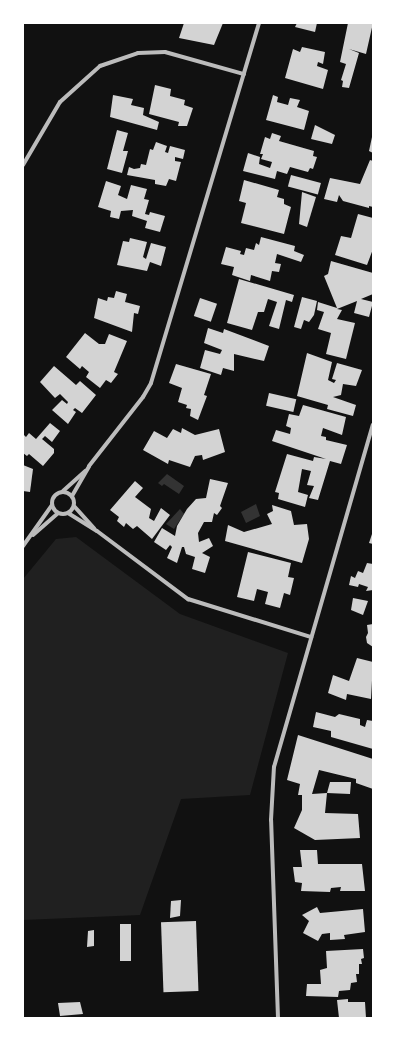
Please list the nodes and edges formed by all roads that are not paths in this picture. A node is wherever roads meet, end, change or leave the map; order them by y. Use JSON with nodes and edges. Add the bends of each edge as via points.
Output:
{"nodes":[{"id":1,"x":259,"y":23,"type":"edge"},
{"id":2,"x":244,"y":74,"type":"junction"},
{"id":3,"x":23,"y":166,"type":"edge"},
{"id":4,"x":373,"y":425,"type":"edge"},
{"id":5,"x":89,"y":466,"type":"junction"},
{"id":6,"x":63,"y":491,"type":"junction"},
{"id":7,"x":72,"y":496,"type":"junction"},
{"id":8,"x":52,"y":505,"type":"junction"},
{"id":9,"x":74,"y":506,"type":"junction"},
{"id":10,"x":58,"y":513,"type":"junction"},
{"id":11,"x":68,"y":513,"type":"junction"},
{"id":12,"x":97,"y":531,"type":"junction"},
{"id":13,"x":27,"y":541,"type":"junction"},
{"id":14,"x":23,"y":546,"type":"edge"},
{"id":15,"x":311,"y":637,"type":"junction"},
{"id":16,"x":278,"y":1018,"type":"edge"}],
"edges":[{"from":1,"to":2,"type":"street"},
{"from":2,"to":3,"type":"street","via":[[166,52],[138,53],[100,66],[60,102]]},
{"from":2,"to":5,"type":"street","via":[[151,383]]},
{"from":4,"to":15,"type":"street"},
{"from":5,"to":6,"type":"street"},
{"from":5,"to":7,"type":"street"},
{"from":6,"to":7,"type":"street"},
{"from":6,"to":8,"type":"street","via":[[54,496]]},
{"from":7,"to":9,"type":"street"},
{"from":8,"to":10,"type":"street"},
{"from":8,"to":13,"type":"street"},
{"from":9,"to":11,"type":"street"},
{"from":9,"to":12,"type":"street"},
{"from":10,"to":11,"type":"street"},
{"from":10,"to":13,"type":"street"},
{"from":11,"to":12,"type":"street"},
{"from":12,"to":15,"type":"street","via":[[188,599]]},
{"from":13,"to":14,"type":"street"},
{"from":15,"to":16,"type":"street","via":[[278,749],[271,787]]}]}
